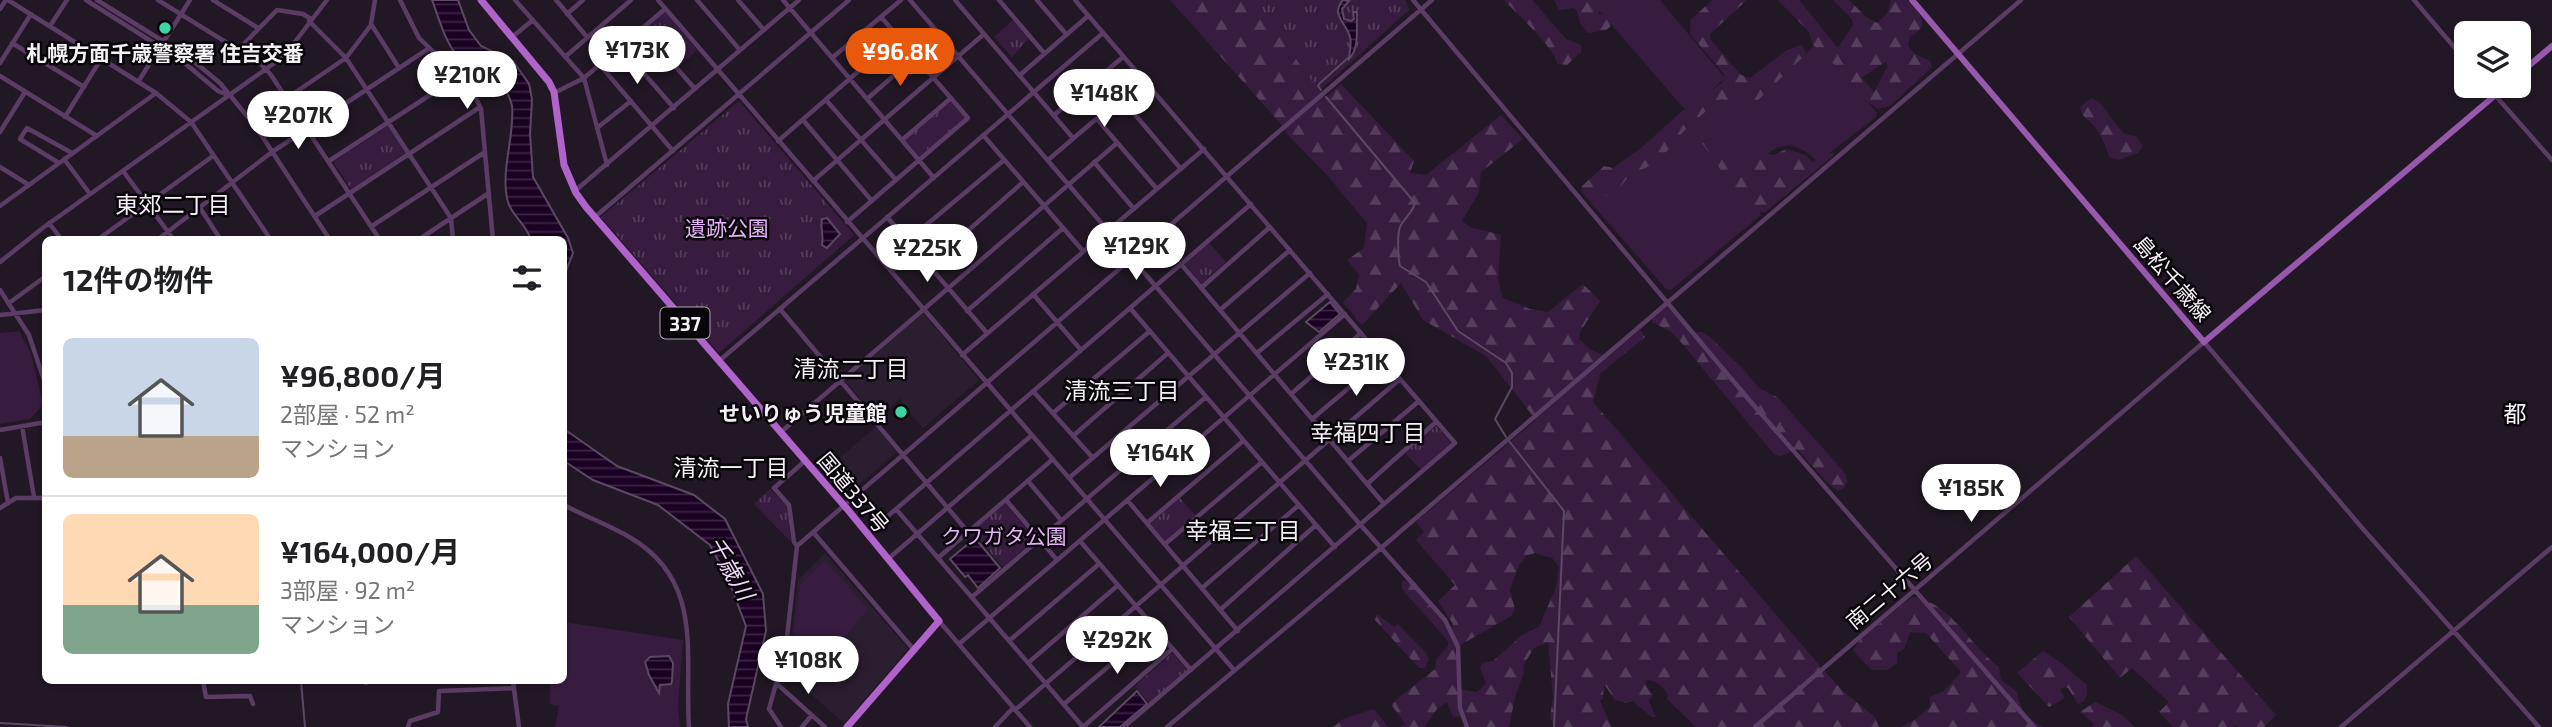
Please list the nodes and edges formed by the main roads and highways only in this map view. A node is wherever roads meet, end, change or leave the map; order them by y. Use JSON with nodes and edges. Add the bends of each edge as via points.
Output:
{"nodes":[{"id":1,"x":481,"y":0,"type":"edge"},
{"id":2,"x":1912,"y":0,"type":"edge"},
{"id":3,"x":2552,"y":46,"type":"edge"},
{"id":4,"x":2531,"y":64,"type":"edge"},
{"id":5,"x":2491,"y":98,"type":"edge"},
{"id":6,"x":847,"y":727,"type":"edge"}],
"edges":[{"from":1,"to":6,"type":"highway","name":"国道337号","number":"337","via":[[549,82],[561,152],[575,191],[939,621]]},
{"from":2,"to":5,"type":"main road","name":"島松千歳線","via":[[2204,342]]},
{"from":3,"to":4,"type":"main road"}]}
